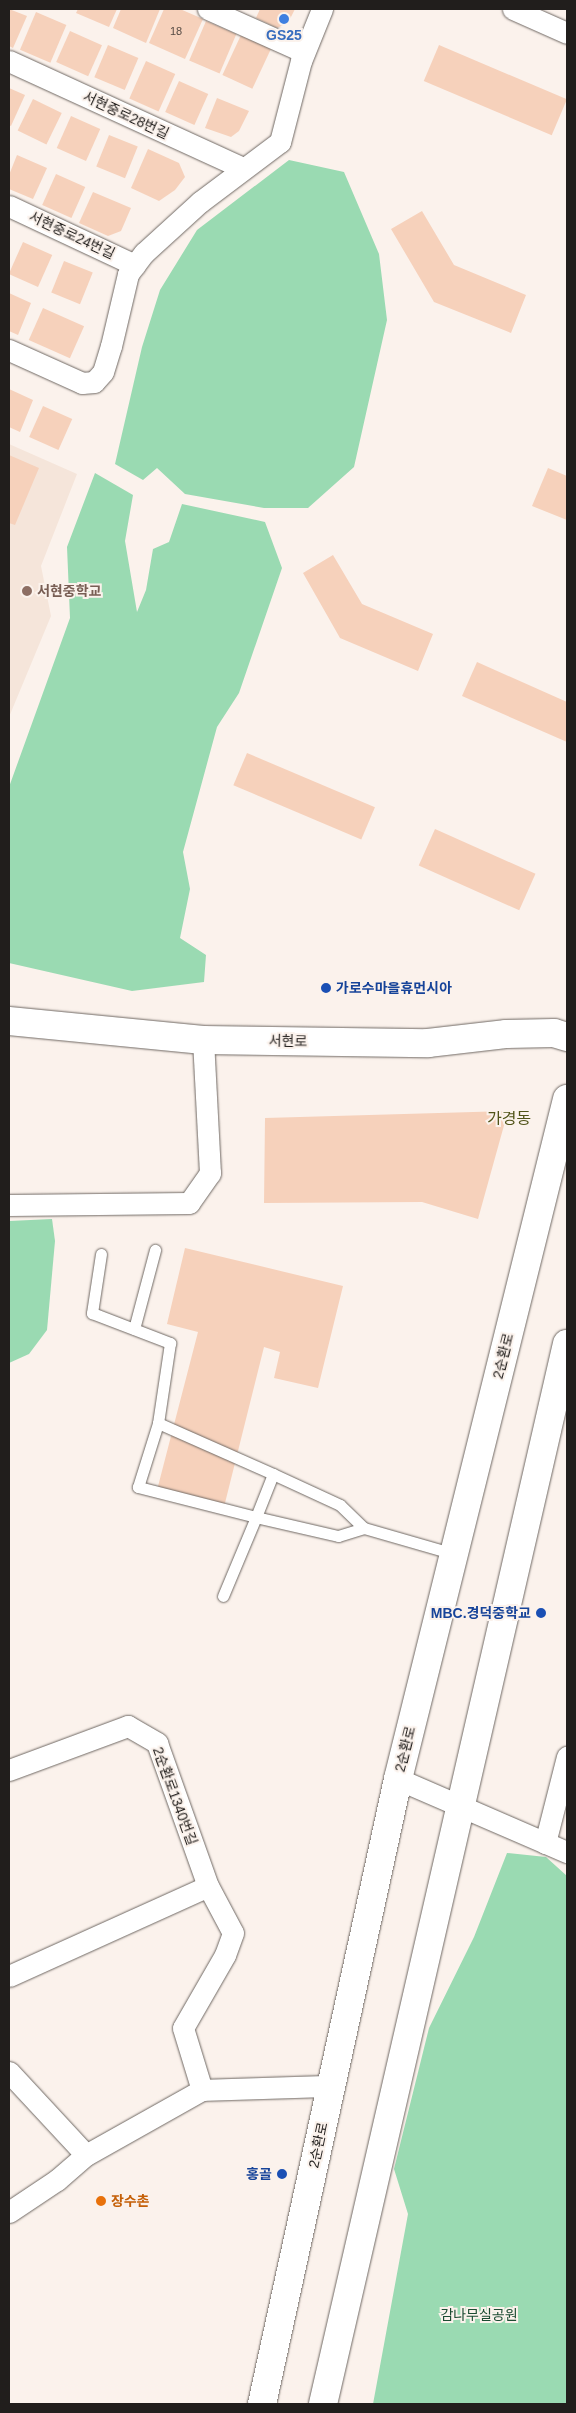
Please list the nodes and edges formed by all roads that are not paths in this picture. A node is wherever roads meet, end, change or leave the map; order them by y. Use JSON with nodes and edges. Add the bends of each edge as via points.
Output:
{"nodes":[{"id":1,"x":208,"y":9,"type":"edge"},
{"id":2,"x":322,"y":9,"type":"edge"},
{"id":3,"x":512,"y":9,"type":"edge"},
{"id":4,"x":567,"y":33,"type":"edge"},
{"id":5,"x":304,"y":52,"type":"junction"},
{"id":6,"x":9,"y":62,"type":"edge"},
{"id":7,"x":243,"y":168,"type":"junction"},
{"id":8,"x":9,"y":206,"type":"edge"},
{"id":9,"x":135,"y":265,"type":"junction"},
{"id":10,"x":9,"y":350,"type":"edge"},
{"id":11,"x":9,"y":1021,"type":"edge"},
{"id":12,"x":567,"y":1037,"type":"edge"},
{"id":13,"x":204,"y":1040,"type":"junction"},
{"id":14,"x":567,"y":1099,"type":"edge"},
{"id":15,"x":9,"y":1205,"type":"edge"},
{"id":16,"x":155,"y":1250,"type":"dead end"},
{"id":17,"x":101,"y":1254,"type":"dead end"},
{"id":18,"x":134,"y":1329,"type":"junction"},
{"id":19,"x":567,"y":1344,"type":"edge"},
{"id":20,"x":158,"y":1423,"type":"junction"},
{"id":21,"x":273,"y":1474,"type":"junction"},
{"id":22,"x":256,"y":1517,"type":"junction"},
{"id":23,"x":364,"y":1528,"type":"junction"},
{"id":24,"x":454,"y":1554,"type":"junction"},
{"id":25,"x":223,"y":1596,"type":"dead end"},
{"id":26,"x":567,"y":1757,"type":"edge"},
{"id":27,"x":9,"y":1770,"type":"edge"},
{"id":28,"x":398,"y":1779,"type":"junction"},
{"id":29,"x":459,"y":1805,"type":"junction"},
{"id":30,"x":545,"y":1843,"type":"junction"},
{"id":31,"x":567,"y":1852,"type":"edge"},
{"id":32,"x":208,"y":1886,"type":"junction"},
{"id":33,"x":9,"y":1976,"type":"edge"},
{"id":34,"x":9,"y":2072,"type":"edge"},
{"id":35,"x":331,"y":2086,"type":"junction"},
{"id":36,"x":202,"y":2090,"type":"junction"},
{"id":37,"x":86,"y":2154,"type":"junction"},
{"id":38,"x":9,"y":2212,"type":"edge"},
{"id":39,"x":262,"y":2404,"type":"edge"},
{"id":40,"x":323,"y":2404,"type":"edge"}],
"edges":[{"from":1,"to":5,"type":"street"},
{"from":2,"to":5,"type":"street"},
{"from":3,"to":4,"type":"street"},
{"from":5,"to":7,"type":"street","via":[[280,142]]},
{"from":6,"to":7,"type":"street","name":"서현중로28번길"},
{"from":7,"to":9,"type":"street","via":[[200,202]]},
{"from":8,"to":9,"type":"street","name":"서현중로24번길"},
{"from":9,"to":10,"type":"street","via":[[120,295],[103,372],[94,382],[82,383]]},
{"from":11,"to":13,"type":"street","name":"서현로"},
{"from":12,"to":13,"type":"street","name":"서현로","via":[[554,1033],[506,1034],[428,1043]]},
{"from":13,"to":15,"type":"street","via":[[210,1173],[190,1203]]},
{"from":14,"to":24,"type":"street","name":"2순환로"},
{"from":16,"to":18,"type":"lane"},
{"from":17,"to":18,"type":"lane","via":[[92,1313]]},
{"from":18,"to":20,"type":"lane","via":[[170,1343]]},
{"from":19,"to":29,"type":"street"},
{"from":20,"to":21,"type":"lane"},
{"from":20,"to":22,"type":"lane","via":[[138,1487]]},
{"from":21,"to":22,"type":"lane"},
{"from":21,"to":23,"type":"lane","via":[[340,1505]]},
{"from":22,"to":23,"type":"lane","via":[[338,1536]]},
{"from":22,"to":25,"type":"lane"},
{"from":23,"to":24,"type":"lane"},
{"from":24,"to":28,"type":"street","name":"2순환로"},
{"from":26,"to":30,"type":"street"},
{"from":27,"to":32,"type":"street","name":"2순환로1340번길","via":[[128,1726],[157,1743]]},
{"from":28,"to":29,"type":"street"},
{"from":28,"to":35,"type":"street","name":"2순환로"},
{"from":29,"to":30,"type":"street"},
{"from":29,"to":40,"type":"street"},
{"from":30,"to":31,"type":"street"},
{"from":32,"to":33,"type":"street"},
{"from":32,"to":36,"type":"street","name":"2순환로1340번길","via":[[233,1932],[225,1955],[183,2028]]},
{"from":34,"to":37,"type":"street"},
{"from":35,"to":36,"type":"street"},
{"from":35,"to":39,"type":"street","name":"2순환로"},
{"from":36,"to":37,"type":"street"},
{"from":37,"to":38,"type":"street","via":[[57,2180]]}]}
